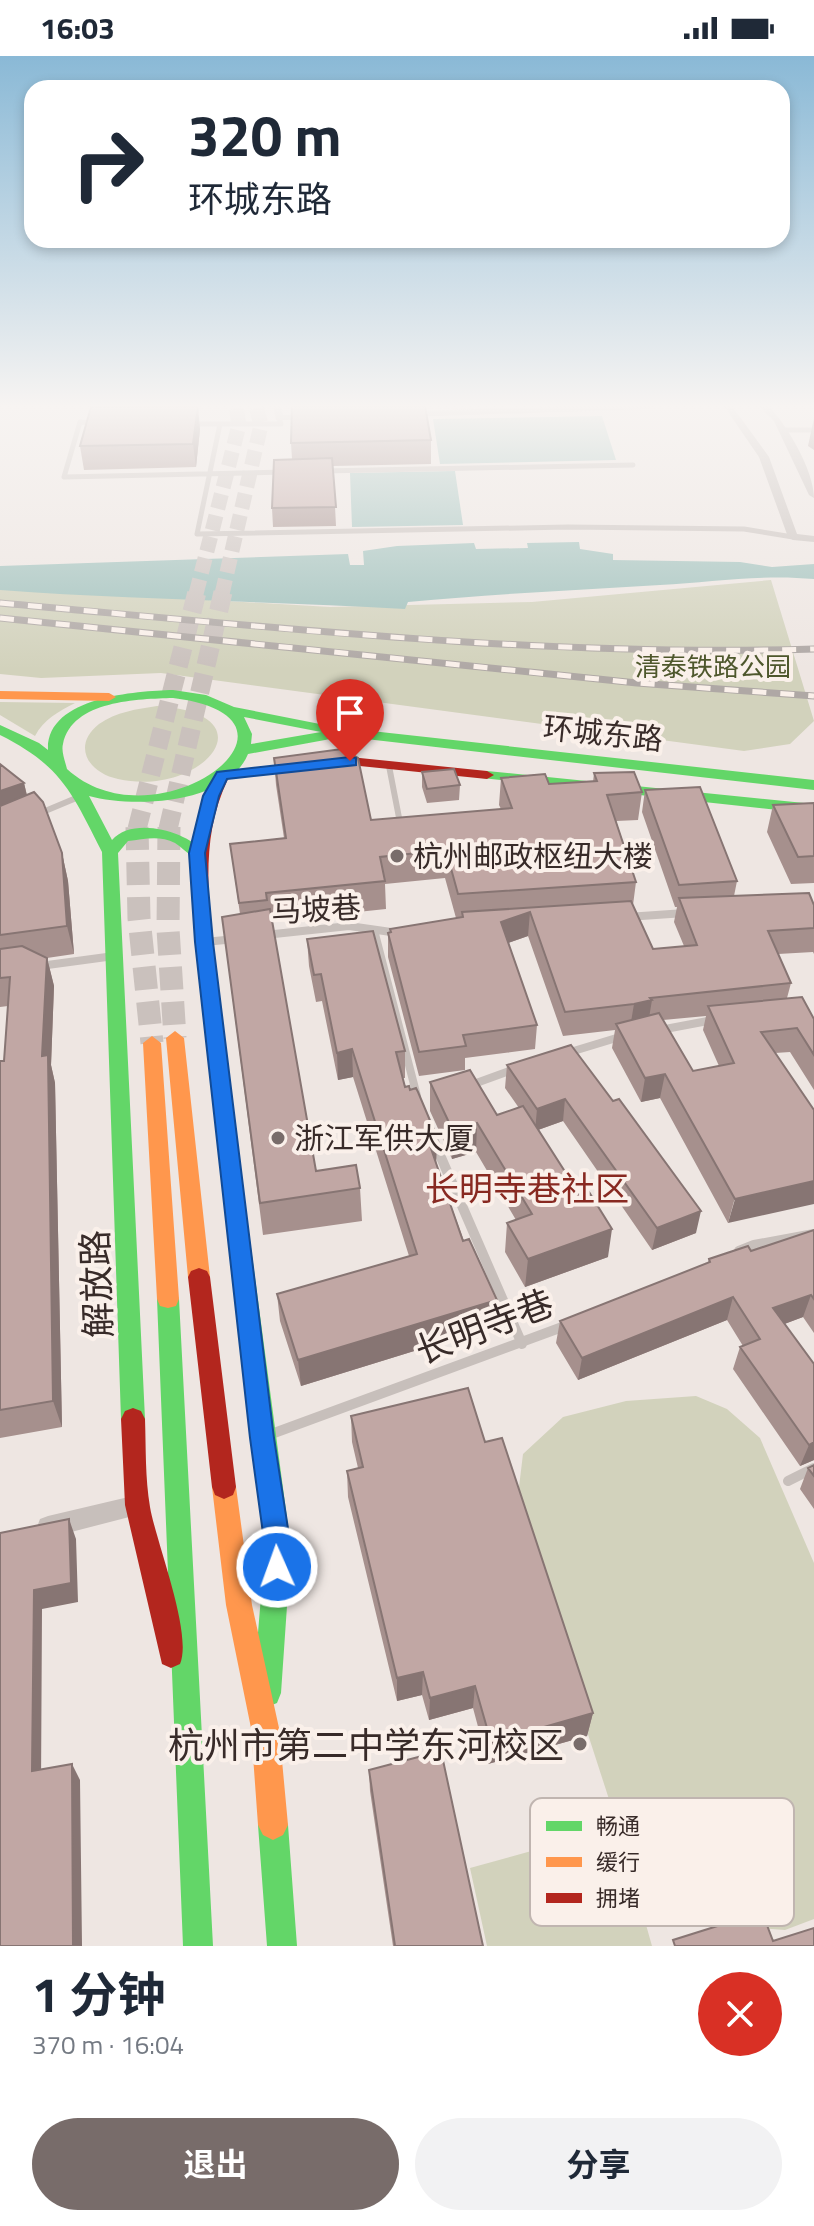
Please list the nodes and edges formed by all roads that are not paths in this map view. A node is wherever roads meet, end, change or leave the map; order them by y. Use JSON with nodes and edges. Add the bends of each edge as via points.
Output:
{"nodes":[{"id":1,"x":205,"y":494,"type":"edge"},
{"id":2,"x":777,"y":494,"type":"edge"},
{"id":3,"x":793,"y":537,"type":"junction"},
{"id":4,"x":814,"y":539,"type":"edge"},
{"id":5,"x":0,"y":689,"type":"edge"},
{"id":6,"x":0,"y":695,"type":"edge"},
{"id":7,"x":61,"y":697,"type":"junction"},
{"id":8,"x":120,"y":697,"type":"junction"},
{"id":9,"x":229,"y":710,"type":"junction"},
{"id":10,"x":0,"y":729,"type":"edge"},
{"id":11,"x":386,"y":736,"type":"junction"},
{"id":12,"x":244,"y":750,"type":"junction"},
{"id":13,"x":389,"y":766,"type":"junction"},
{"id":14,"x":60,"y":772,"type":"junction"},
{"id":15,"x":222,"y":775,"type":"junction"},
{"id":16,"x":814,"y":785,"type":"edge"},
{"id":17,"x":79,"y":791,"type":"junction"},
{"id":18,"x":814,"y":809,"type":"edge"},
{"id":19,"x":27,"y":818,"type":"edge"},
{"id":20,"x":416,"y":829,"type":"edge"},
{"id":21,"x":110,"y":852,"type":"junction"},
{"id":22,"x":197,"y":853,"type":"junction"},
{"id":23,"x":690,"y":913,"type":"edge"},
{"id":24,"x":613,"y":918,"type":"edge"},
{"id":25,"x":374,"y":930,"type":"junction"},
{"id":26,"x":412,"y":932,"type":"edge"},
{"id":27,"x":204,"y":942,"type":"junction"},
{"id":28,"x":114,"y":956,"type":"junction"},
{"id":29,"x":29,"y":967,"type":"edge"},
{"id":30,"x":720,"y":1019,"type":"edge"},
{"id":31,"x":644,"y":1033,"type":"edge"},
{"id":32,"x":629,"y":1035,"type":"edge"},
{"id":33,"x":175,"y":1038,"type":"tunnel mouth"},
{"id":34,"x":152,"y":1043,"type":"tunnel mouth"},
{"id":35,"x":559,"y":1055,"type":"edge"},
{"id":36,"x":519,"y":1067,"type":"edge"},
{"id":37,"x":462,"y":1088,"type":"edge"},
{"id":38,"x":433,"y":1099,"type":"edge"},
{"id":39,"x":431,"y":1133,"type":"edge"},
{"id":40,"x":814,"y":1234,"type":"edge"},
{"id":41,"x":726,"y":1257,"type":"edge"},
{"id":42,"x":583,"y":1319,"type":"edge"},
{"id":43,"x":522,"y":1344,"type":"junction"},
{"id":44,"x":262,"y":1438,"type":"junction"},
{"id":45,"x":814,"y":1468,"type":"edge"},
{"id":46,"x":788,"y":1481,"type":"dead end"},
{"id":47,"x":137,"y":1505,"type":"junction"},
{"id":48,"x":30,"y":1531,"type":"edge"},
{"id":49,"x":265,"y":1728,"type":"junction"},
{"id":50,"x":191,"y":1783,"type":"junction"},
{"id":51,"x":198,"y":1946,"type":"edge"},
{"id":52,"x":282,"y":1946,"type":"edge"}],
"edges":[{"from":1,"to":3,"type":"lane","via":[[197,534],[568,527],[744,529]]},
{"from":2,"to":3,"type":"street"},
{"from":3,"to":4,"type":"street"},
{"from":5,"to":7,"type":"lane"},
{"from":6,"to":7,"type":"main road"},
{"from":7,"to":8,"type":"main road"},
{"from":8,"to":9,"type":"main road","via":[[166,691],[208,699]]},
{"from":8,"to":14,"type":"main road","via":[[81,713],[56,737],[53,755]]},
{"from":9,"to":11,"type":"main road"},
{"from":9,"to":12,"type":"main road","via":[[240,721]]},
{"from":10,"to":14,"type":"main road","via":[[36,747]]},
{"from":11,"to":12,"type":"main road","via":[[300,738]]},
{"from":11,"to":16,"type":"main road","name":"环城东路"},
{"from":12,"to":15,"type":"main road"},
{"from":13,"to":15,"type":"main road","name":"环城东路","via":[[350,761]]},
{"from":13,"to":18,"type":"main road","name":"环城东路"},
{"from":13,"to":20,"type":"lane","via":[[402,830]]},
{"from":14,"to":17,"type":"main road"},
{"from":15,"to":17,"type":"main road","via":[[197,789],[155,798],[133,800]]},
{"from":15,"to":22,"type":"main road","via":[[211,796]]},
{"from":17,"to":19,"type":"lane"},
{"from":17,"to":21,"type":"main road","name":"解放路"},
{"from":21,"to":22,"type":"main road","via":[[123,837],[155,832],[182,838]]},
{"from":21,"to":28,"type":"main road","name":"解放路"},
{"from":22,"to":27,"type":"main road"},
{"from":23,"to":24,"type":"lane"},
{"from":25,"to":26,"type":"lane","name":"马坡巷"},
{"from":25,"to":27,"type":"lane","name":"马坡巷","via":[[349,926]]},
{"from":25,"to":38,"type":"lane","via":[[419,1105]]},
{"from":27,"to":44,"type":"main road"},
{"from":28,"to":29,"type":"lane"},
{"from":28,"to":47,"type":"main road","name":"解放路"},
{"from":30,"to":31,"type":"lane"},
{"from":32,"to":35,"type":"lane"},
{"from":33,"to":49,"type":"main road","via":[[211,1391],[237,1590]]},
{"from":34,"to":50,"type":"main road","name":"解放路"},
{"from":36,"to":37,"type":"lane"},
{"from":39,"to":43,"type":"lane"},
{"from":40,"to":41,"type":"lane","via":[[754,1245]]},
{"from":42,"to":43,"type":"lane","name":"长明寺巷"},
{"from":43,"to":44,"type":"lane","name":"长明寺巷"},
{"from":44,"to":49,"type":"main road","via":[[278,1548]]},
{"from":45,"to":46,"type":"lane"},
{"from":47,"to":48,"type":"street"},
{"from":47,"to":50,"type":"main road","name":"解放路","via":[[164,1611]]},
{"from":49,"to":52,"type":"main road"},
{"from":50,"to":51,"type":"main road","name":"解放路"}]}
